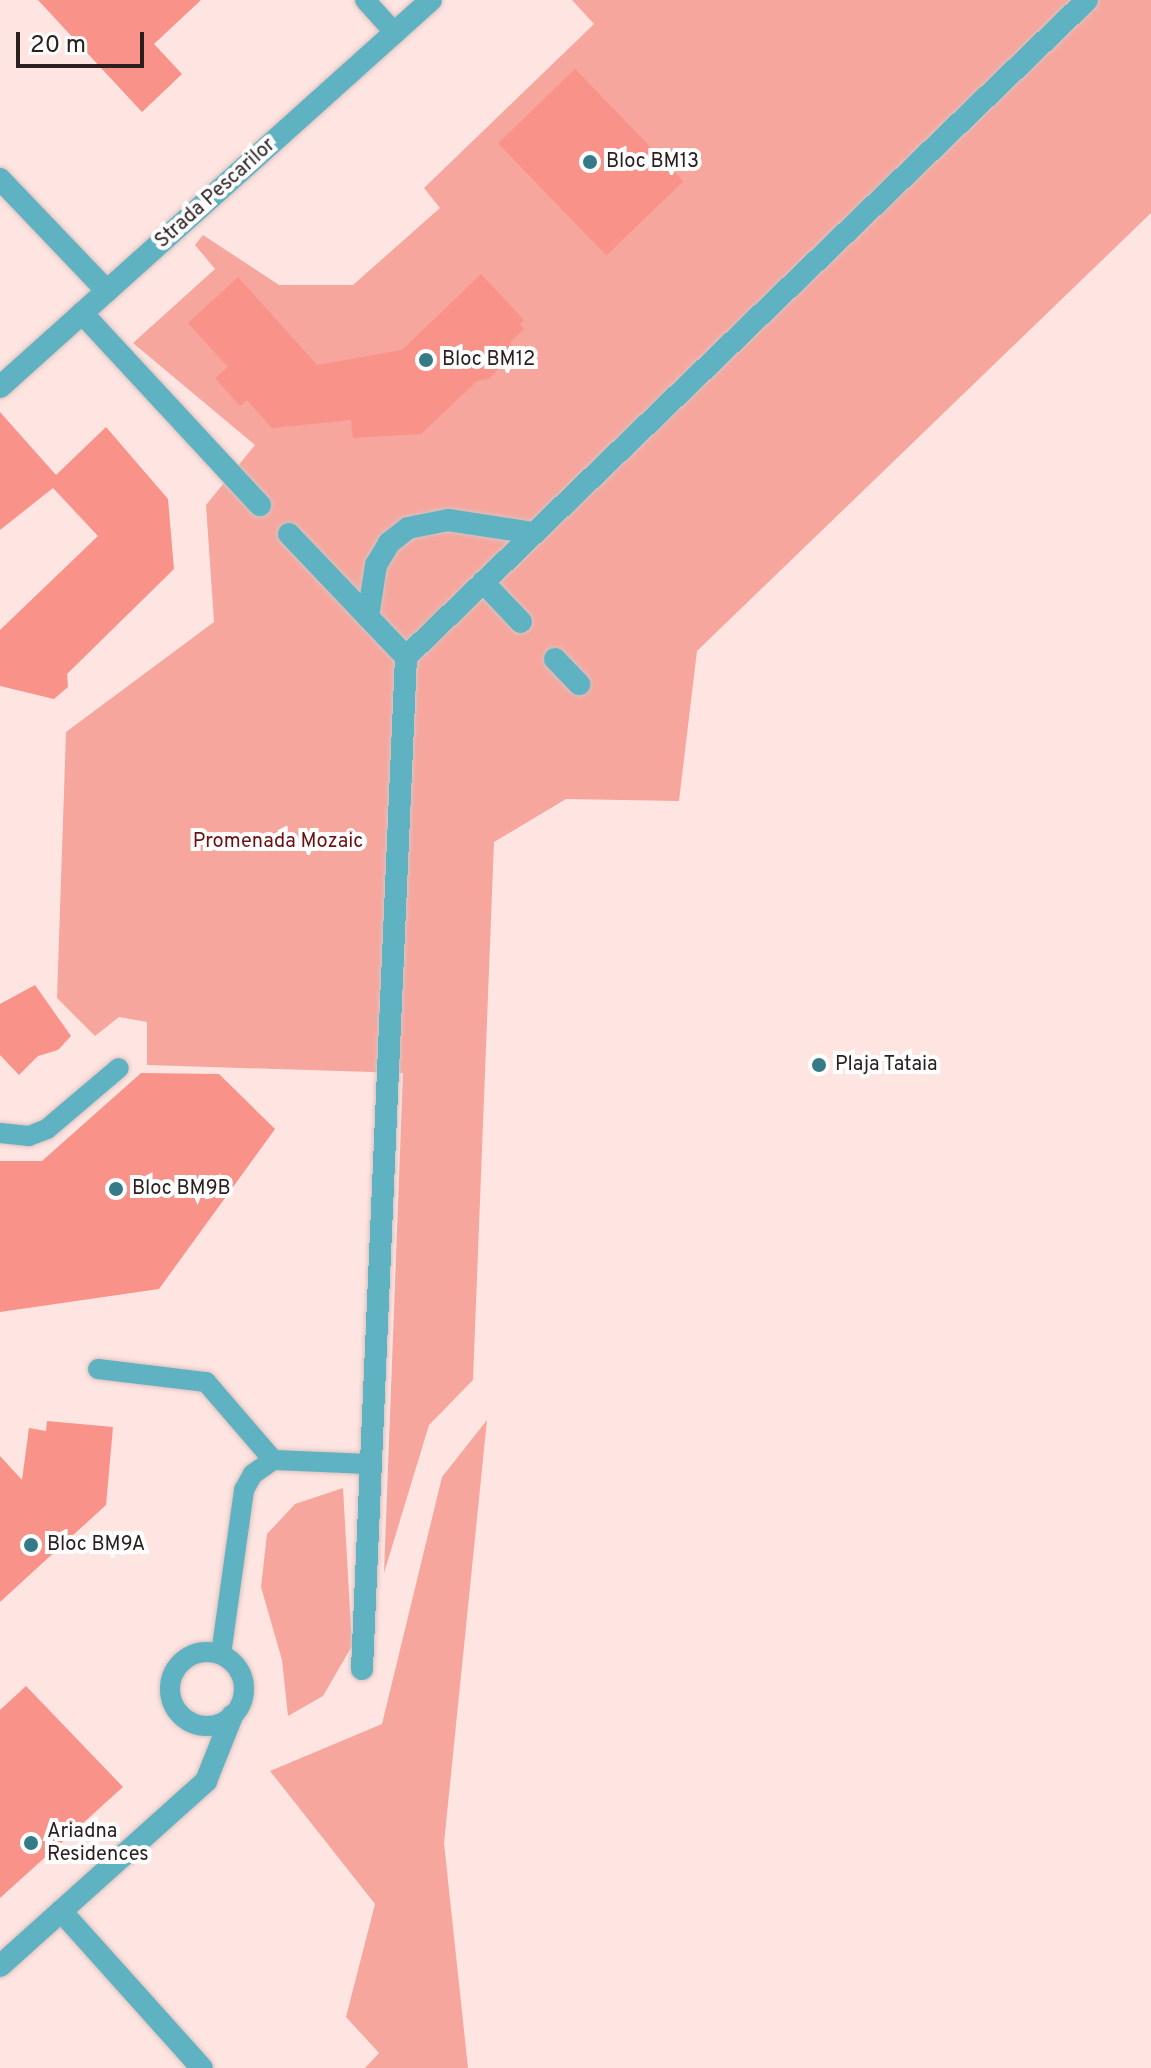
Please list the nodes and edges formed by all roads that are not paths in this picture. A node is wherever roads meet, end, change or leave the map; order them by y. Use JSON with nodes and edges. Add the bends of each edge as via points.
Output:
{"nodes":[{"id":1,"x":365,"y":0,"type":"edge"},
{"id":2,"x":431,"y":0,"type":"edge"},
{"id":3,"x":1087,"y":0,"type":"edge"},
{"id":4,"x":395,"y":33,"type":"junction"},
{"id":5,"x":0,"y":179,"type":"edge"},
{"id":6,"x":107,"y":291,"type":"junction"},
{"id":7,"x":82,"y":313,"type":"junction"},
{"id":8,"x":0,"y":387,"type":"edge"},
{"id":9,"x":260,"y":505,"type":"dead end"},
{"id":10,"x":534,"y":533,"type":"junction"},
{"id":11,"x":289,"y":534,"type":"dead end"},
{"id":12,"x":483,"y":582,"type":"junction"},
{"id":13,"x":368,"y":617,"type":"junction"},
{"id":14,"x":521,"y":622,"type":"dead end"},
{"id":15,"x":406,"y":657,"type":"junction"},
{"id":16,"x":555,"y":659,"type":"dead end"},
{"id":17,"x":579,"y":684,"type":"dead end"},
{"id":18,"x":119,"y":1068,"type":"dead end"},
{"id":19,"x":0,"y":1133,"type":"edge"},
{"id":20,"x":98,"y":1369,"type":"dead end"},
{"id":21,"x":273,"y":1460,"type":"junction"},
{"id":22,"x":370,"y":1464,"type":"junction"},
{"id":23,"x":221,"y":1654,"type":"junction"},
{"id":24,"x":362,"y":1669,"type":"dead end"},
{"id":25,"x":232,"y":1716,"type":"junction"},
{"id":26,"x":61,"y":1911,"type":"junction"},
{"id":27,"x":0,"y":1966,"type":"edge"},
{"id":28,"x":202,"y":2068,"type":"edge"}],
"edges":[{"from":1,"to":4,"type":"lane"},
{"from":2,"to":4,"type":"street","name":"Strada Pescarilor"},
{"from":3,"to":10,"type":"street"},
{"from":4,"to":6,"type":"street","name":"Strada Pescarilor"},
{"from":5,"to":6,"type":"street"},
{"from":6,"to":7,"type":"street","name":"Strada Pescarilor"},
{"from":7,"to":8,"type":"street","name":"Strada Pescarilor"},
{"from":7,"to":9,"type":"street"},
{"from":10,"to":12,"type":"street"},
{"from":10,"to":13,"type":"street","via":[[448,520],[408,528],[389,543],[376,565]]},
{"from":11,"to":13,"type":"street"},
{"from":12,"to":14,"type":"street"},
{"from":12,"to":15,"type":"street"},
{"from":13,"to":15,"type":"street"},
{"from":15,"to":22,"type":"street"},
{"from":16,"to":17,"type":"street"},
{"from":18,"to":19,"type":"lane","via":[[47,1129],[29,1136]]},
{"from":20,"to":21,"type":"lane","via":[[206,1382]]},
{"from":21,"to":22,"type":"lane"},
{"from":21,"to":23,"type":"lane","via":[[253,1474],[244,1490]]},
{"from":22,"to":24,"type":"street"},
{"from":23,"to":25,"type":"lane","via":[[233,1663],[242,1683],[240,1705]]},
{"from":23,"to":25,"type":"lane","via":[[196,1653],[182,1661],[172,1676],[170,1697],[183,1718],[193,1723],[217,1725]]},
{"from":25,"to":26,"type":"street","via":[[206,1781]]},
{"from":26,"to":27,"type":"street"},
{"from":26,"to":28,"type":"street"}]}
